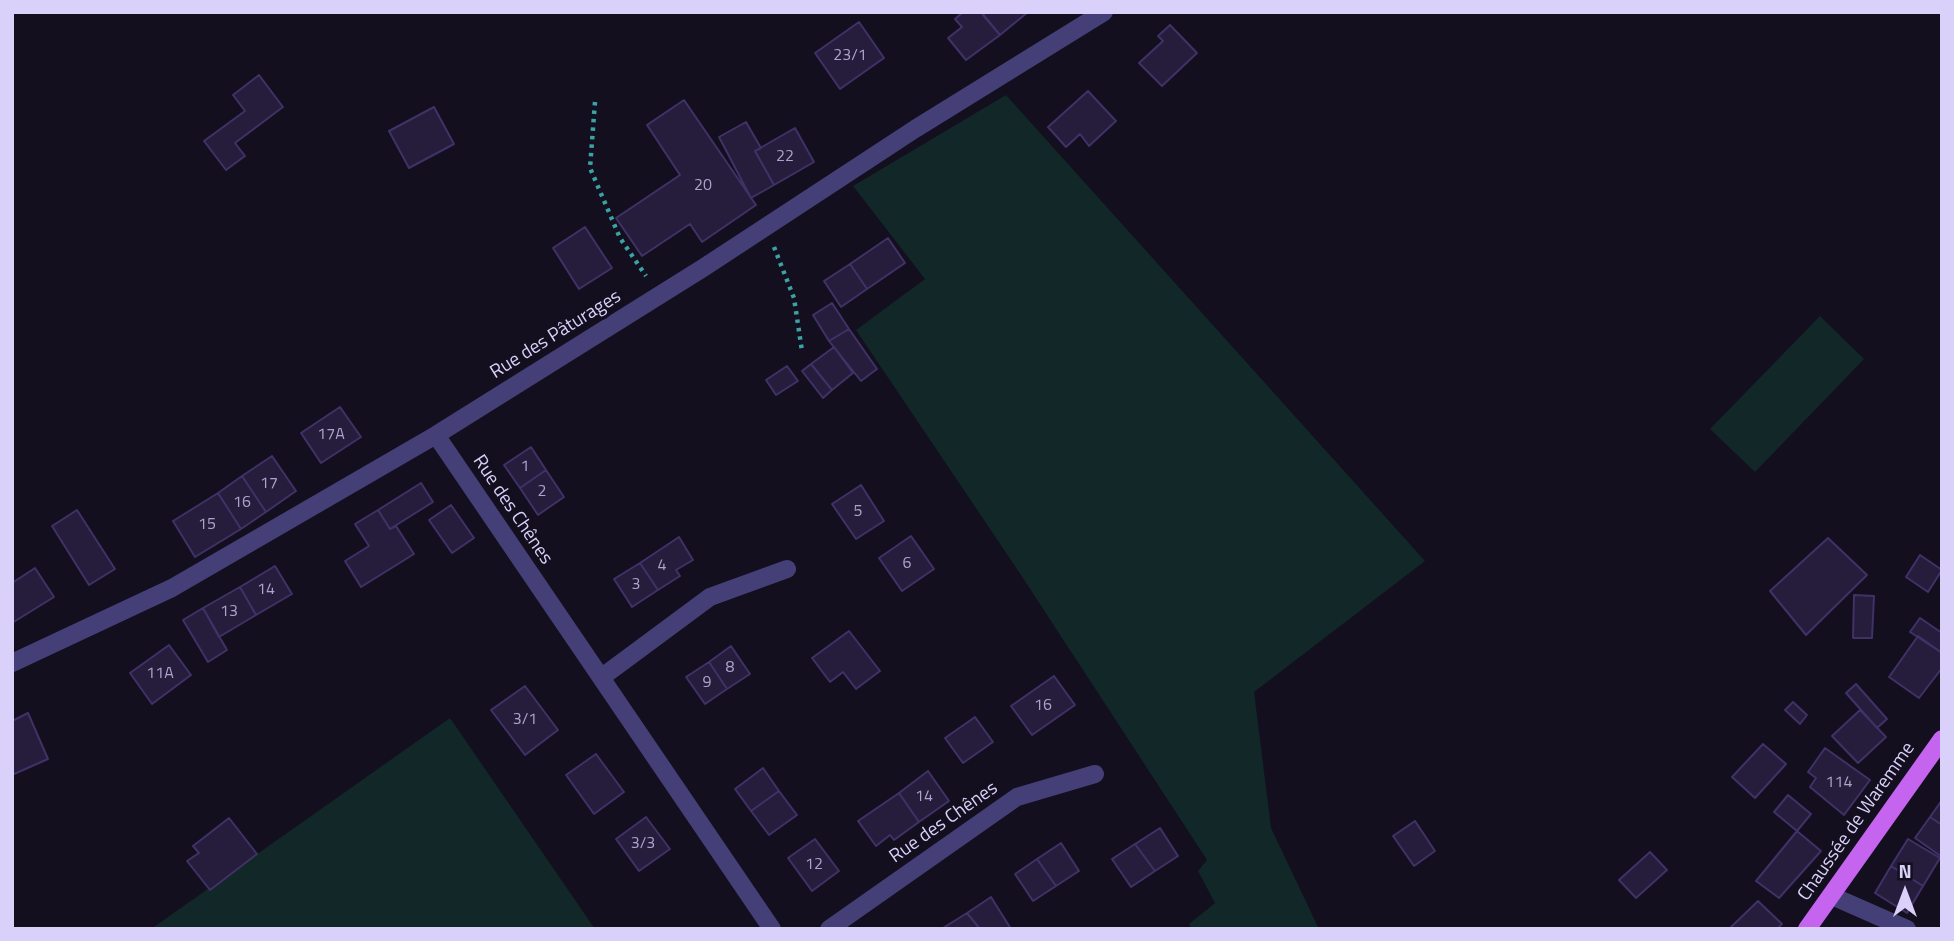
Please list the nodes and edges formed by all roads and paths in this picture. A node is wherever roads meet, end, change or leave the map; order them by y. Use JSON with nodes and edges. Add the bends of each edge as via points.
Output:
{"nodes":[{"id":1,"x":1104,"y":12,"type":"edge"},
{"id":2,"x":595,"y":102,"type":"dead end"},
{"id":3,"x":766,"y":226,"type":"junction"},
{"id":4,"x":659,"y":295,"type":"junction"},
{"id":5,"x":802,"y":351,"type":"dead end"},
{"id":6,"x":436,"y":435,"type":"junction"},
{"id":7,"x":788,"y":569,"type":"dead end"},
{"id":8,"x":12,"y":663,"type":"edge"},
{"id":9,"x":602,"y":677,"type":"junction"},
{"id":10,"x":1942,"y":739,"type":"edge"},
{"id":11,"x":1095,"y":774,"type":"dead end"},
{"id":12,"x":1832,"y":896,"type":"junction"},
{"id":13,"x":772,"y":929,"type":"edge"},
{"id":14,"x":829,"y":929,"type":"edge"},
{"id":15,"x":1807,"y":929,"type":"edge"},
{"id":16,"x":1907,"y":929,"type":"edge"}],
"edges":[{"from":1,"to":3,"type":"street","name":"Rue des Pâturages"},
{"from":2,"to":4,"type":"path","via":[[590,168],[620,238]]},
{"from":3,"to":4,"type":"street","name":"Rue des Pâturages"},
{"from":3,"to":5,"type":"path","via":[[794,298]]},
{"from":4,"to":6,"type":"street","name":"Rue des Pâturages"},
{"from":6,"to":8,"type":"street","name":"Rue des Pâturages","via":[[172,588]]},
{"from":6,"to":9,"type":"street","name":"Rue des Chênes"},
{"from":7,"to":9,"type":"street","via":[[710,597]]},
{"from":9,"to":13,"type":"street","name":"Rue des Chênes"},
{"from":10,"to":12,"type":"main road","name":"Chaussée de Waremme"},
{"from":11,"to":14,"type":"street","name":"Rue des Chênes","via":[[1017,797]]},
{"from":12,"to":15,"type":"main road","name":"Chaussée de Waremme"},
{"from":12,"to":16,"type":"street"}]}
